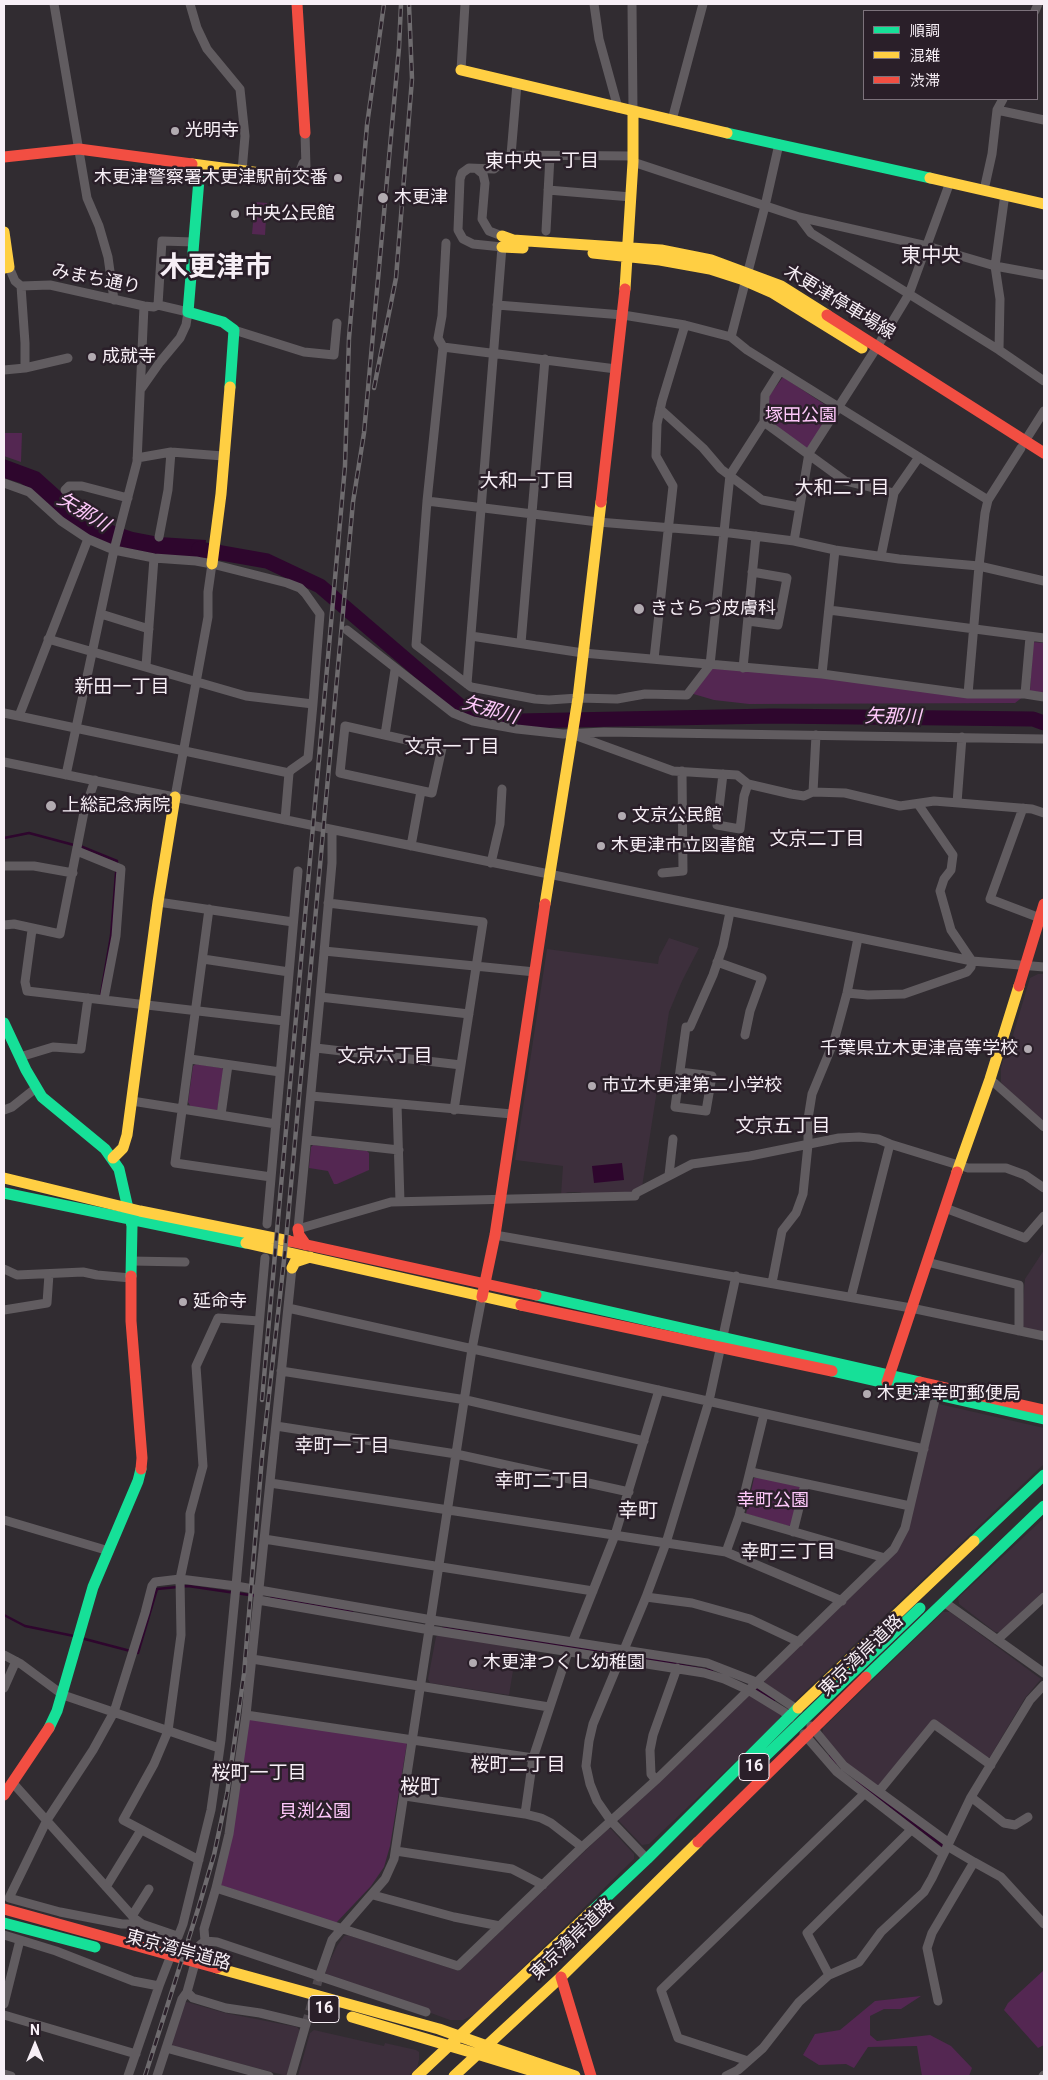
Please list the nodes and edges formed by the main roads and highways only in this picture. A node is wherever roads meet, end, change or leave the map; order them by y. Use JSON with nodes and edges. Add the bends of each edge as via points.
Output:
{"nodes":[{"id":1,"x":298,"y":4,"type":"edge"},
{"id":2,"x":461,"y":70,"type":"road end"},
{"id":3,"x":633,"y":111,"type":"junction"},
{"id":4,"x":305,"y":132,"type":"road end"},
{"id":5,"x":4,"y":157,"type":"edge"},
{"id":6,"x":200,"y":167,"type":"junction"},
{"id":7,"x":268,"y":174,"type":"dead end"},
{"id":8,"x":1044,"y":204,"type":"edge"},
{"id":9,"x":4,"y":232,"type":"edge"},
{"id":10,"x":502,"y":242,"type":"road end"},
{"id":11,"x":627,"y":252,"type":"junction"},
{"id":12,"x":6,"y":267,"type":"edge"},
{"id":13,"x":1023,"y":444,"type":"junction"},
{"id":14,"x":1044,"y":453,"type":"edge"},
{"id":15,"x":1044,"y":462,"type":"edge"},
{"id":16,"x":212,"y":564,"type":"road end"},
{"id":17,"x":175,"y":797,"type":"road end"},
{"id":18,"x":1044,"y":904,"type":"edge"},
{"id":19,"x":4,"y":1023,"type":"edge"},
{"id":20,"x":113,"y":1158,"type":"junction"},
{"id":21,"x":4,"y":1178,"type":"edge"},
{"id":22,"x":4,"y":1193,"type":"edge"},
{"id":23,"x":129,"y":1213,"type":"junction"},
{"id":24,"x":267,"y":1224,"type":"road end"},
{"id":25,"x":298,"y":1229,"type":"road end"},
{"id":26,"x":246,"y":1232,"type":"junction"},
{"id":27,"x":256,"y":1244,"type":"junction"},
{"id":28,"x":306,"y":1244,"type":"junction"},
{"id":29,"x":310,"y":1257,"type":"junction"},
{"id":30,"x":265,"y":1258,"type":"road end"},
{"id":31,"x":292,"y":1268,"type":"road end"},
{"id":32,"x":486,"y":1284,"type":"junction"},
{"id":33,"x":482,"y":1297,"type":"junction"},
{"id":34,"x":721,"y":1341,"type":"junction"},
{"id":35,"x":888,"y":1379,"type":"junction"},
{"id":36,"x":1044,"y":1410,"type":"edge"},
{"id":37,"x":1044,"y":1419,"type":"edge"},
{"id":38,"x":1044,"y":1471,"type":"edge"},
{"id":39,"x":1044,"y":1475,"type":"edge"},
{"id":40,"x":1044,"y":1489,"type":"edge"},
{"id":41,"x":1044,"y":1506,"type":"edge"},
{"id":42,"x":793,"y":1713,"type":"junction"},
{"id":43,"x":4,"y":1795,"type":"edge"},
{"id":44,"x":4,"y":1909,"type":"edge"},
{"id":45,"x":4,"y":1923,"type":"edge"},
{"id":46,"x":104,"y":1949,"type":"dead end"},
{"id":47,"x":160,"y":1959,"type":"junction"},
{"id":48,"x":145,"y":1960,"type":"dead end"},
{"id":49,"x":201,"y":1970,"type":"junction"},
{"id":50,"x":561,"y":1977,"type":"junction"},
{"id":51,"x":462,"y":2040,"type":"junction"},
{"id":52,"x":449,"y":2046,"type":"junction"},
{"id":53,"x":487,"y":2046,"type":"junction"},
{"id":54,"x":477,"y":2054,"type":"junction"},
{"id":55,"x":418,"y":2076,"type":"edge"},
{"id":56,"x":432,"y":2076,"type":"edge"},
{"id":57,"x":454,"y":2076,"type":"edge"},
{"id":58,"x":549,"y":2076,"type":"edge"},
{"id":59,"x":575,"y":2076,"type":"edge"},
{"id":60,"x":591,"y":2076,"type":"edge"}],
"edges":[{"from":1,"to":4,"type":"main road"},
{"from":2,"to":3,"type":"main road"},
{"from":3,"to":8,"type":"main road"},
{"from":3,"to":11,"type":"main road"},
{"from":5,"to":6,"type":"main road","via":[[79,149]]},
{"from":6,"to":7,"type":"main road"},
{"from":6,"to":16,"type":"main road","via":[[188,312],[223,322],[234,330]]},
{"from":9,"to":12,"type":"main road"},
{"from":10,"to":11,"type":"main road","name":"木更津停車場線"},
{"from":11,"to":13,"type":"main road","name":"木更津停車場線","via":[[747,277],[875,351]]},
{"from":11,"to":32,"type":"main road","via":[[578,698]]},
{"from":13,"to":14,"type":"main road","name":"木更津停車場線"},
{"from":13,"to":15,"type":"main road","name":"木更津停車場線"},
{"from":17,"to":20,"type":"main road","via":[[127,1135],[123,1148]]},
{"from":18,"to":35,"type":"main road","via":[[990,1079]]},
{"from":19,"to":20,"type":"main road","via":[[36,1088],[51,1106]]},
{"from":20,"to":23,"type":"main road","via":[[119,1169]]},
{"from":21,"to":23,"type":"main road"},
{"from":22,"to":23,"type":"main road"},
{"from":23,"to":26,"type":"main road"},
{"from":23,"to":27,"type":"main road"},
{"from":23,"to":43,"type":"main road","via":[[132,1226],[131,1321],[142,1436],[141,1470],[93,1587],[63,1695],[51,1724]]},
{"from":24,"to":26,"type":"main road","via":[[262,1231]]},
{"from":25,"to":28,"type":"main road"},
{"from":26,"to":28,"type":"main road"},
{"from":27,"to":29,"type":"main road"},
{"from":27,"to":30,"type":"main road"},
{"from":28,"to":32,"type":"main road"},
{"from":29,"to":31,"type":"main road","via":[[294,1262]]},
{"from":29,"to":33,"type":"main road"},
{"from":32,"to":33,"type":"main road"},
{"from":32,"to":34,"type":"main road"},
{"from":33,"to":34,"type":"main road"},
{"from":34,"to":35,"type":"main road"},
{"from":35,"to":36,"type":"main road"},
{"from":35,"to":37,"type":"main road","via":[[936,1396]]},
{"from":38,"to":42,"type":"main road","number":"16"},
{"from":39,"to":42,"type":"main road","number":"16"},
{"from":40,"to":51,"type":"main road","name":"東京湾岸道路","number":"16"},
{"from":41,"to":50,"type":"main road","name":"東京湾岸道路","number":"16"},
{"from":42,"to":51,"type":"main road","number":"16"},
{"from":44,"to":47,"type":"main road","name":"東京湾岸道路","number":"16"},
{"from":45,"to":46,"type":"main road","name":"東京湾岸道路"},
{"from":47,"to":48,"type":"main road","name":"東京湾岸道路","number":"16"},
{"from":47,"to":49,"type":"main road","name":"東京湾岸道路","number":"16"},
{"from":49,"to":51,"type":"main road","name":"東京湾岸道路","number":"16"},
{"from":49,"to":52,"type":"main road","name":"東京湾岸道路","number":"16"},
{"from":50,"to":53,"type":"main road","name":"東京湾岸道路","number":"16"},
{"from":50,"to":60,"type":"main road"},
{"from":51,"to":52,"type":"main road"},
{"from":51,"to":53,"type":"main road","number":"16"},
{"from":51,"to":56,"type":"main road"},
{"from":52,"to":54,"type":"main road","name":"東京湾岸道路","number":"16"},
{"from":52,"to":55,"type":"main road"},
{"from":53,"to":54,"type":"main road","name":"東京湾岸道路","number":"16"},
{"from":53,"to":59,"type":"main road"},
{"from":54,"to":57,"type":"main road"},
{"from":54,"to":58,"type":"main road"}]}
